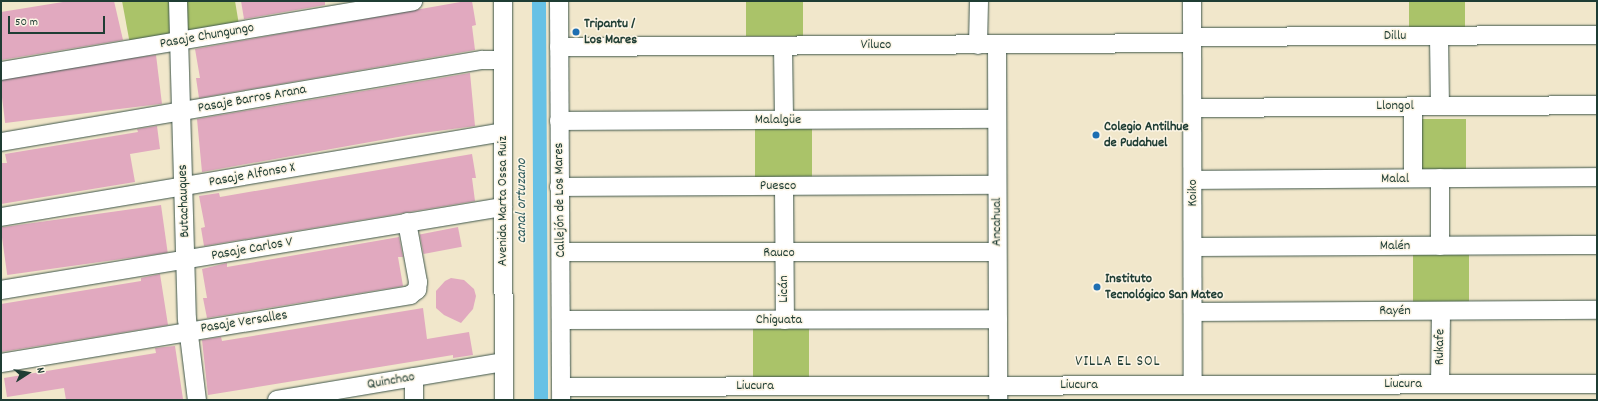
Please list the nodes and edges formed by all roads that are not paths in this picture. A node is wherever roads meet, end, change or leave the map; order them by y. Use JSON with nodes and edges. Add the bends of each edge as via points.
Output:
{"nodes":[{"id":1,"x":178,"y":1,"type":"edge"},
{"id":2,"x":413,"y":1,"type":"edge"},
{"id":3,"x":503,"y":1,"type":"edge"},
{"id":4,"x":559,"y":1,"type":"edge"},
{"id":5,"x":979,"y":1,"type":"edge"},
{"id":6,"x":1192,"y":1,"type":"edge"},
{"id":7,"x":1440,"y":36,"type":"junction"},
{"id":8,"x":1597,"y":36,"type":"edge"},
{"id":9,"x":1192,"y":40,"type":"junction"},
{"id":10,"x":179,"y":41,"type":"junction"},
{"id":11,"x":978,"y":44,"type":"junction"},
{"id":12,"x":997,"y":44,"type":"junction"},
{"id":13,"x":783,"y":46,"type":"junction"},
{"id":14,"x":559,"y":47,"type":"junction"},
{"id":15,"x":503,"y":60,"type":"junction"},
{"id":16,"x":1,"y":71,"type":"edge"},
{"id":17,"x":1597,"y":105,"type":"edge"},
{"id":18,"x":1413,"y":106,"type":"junction"},
{"id":19,"x":1440,"y":106,"type":"junction"},
{"id":20,"x":1193,"y":108,"type":"junction"},
{"id":21,"x":181,"y":111,"type":"junction"},
{"id":22,"x":997,"y":119,"type":"junction"},
{"id":23,"x":784,"y":120,"type":"junction"},
{"id":24,"x":559,"y":121,"type":"junction"},
{"id":25,"x":503,"y":132,"type":"junction"},
{"id":26,"x":1,"y":142,"type":"edge"},
{"id":27,"x":1597,"y":177,"type":"edge"},
{"id":28,"x":1413,"y":178,"type":"junction"},
{"id":29,"x":1440,"y":178,"type":"junction"},
{"id":30,"x":1193,"y":180,"type":"junction"},
{"id":31,"x":997,"y":185,"type":"junction"},
{"id":32,"x":784,"y":186,"type":"junction"},
{"id":33,"x":183,"y":187,"type":"junction"},
{"id":34,"x":559,"y":188,"type":"junction"},
{"id":35,"x":502,"y":207,"type":"junction"},
{"id":36,"x":1,"y":217,"type":"edge"},
{"id":37,"x":407,"y":222,"type":"junction"},
{"id":38,"x":1597,"y":245,"type":"edge"},
{"id":39,"x":1440,"y":246,"type":"junction"},
{"id":40,"x":1193,"y":247,"type":"junction"},
{"id":41,"x":561,"y":252,"type":"junction"},
{"id":42,"x":997,"y":252,"type":"junction"},
{"id":43,"x":784,"y":253,"type":"junction"},
{"id":44,"x":185,"y":261,"type":"junction"},
{"id":45,"x":1,"y":290,"type":"edge"},
{"id":46,"x":1597,"y":310,"type":"edge"},
{"id":47,"x":1441,"y":311,"type":"junction"},
{"id":48,"x":1193,"y":312,"type":"junction"},
{"id":49,"x":998,"y":319,"type":"junction"},
{"id":50,"x":561,"y":320,"type":"junction"},
{"id":51,"x":784,"y":320,"type":"junction"},
{"id":52,"x":188,"y":332,"type":"junction"},
{"id":53,"x":504,"y":362,"type":"junction"},
{"id":54,"x":1,"y":363,"type":"edge"},
{"id":55,"x":414,"y":377,"type":"junction"},
{"id":56,"x":1440,"y":384,"type":"junction"},
{"id":57,"x":1597,"y":384,"type":"edge"},
{"id":58,"x":1193,"y":385,"type":"junction"},
{"id":59,"x":1250,"y":392,"type":"edge"},
{"id":60,"x":1466,"y":392,"type":"edge"},
{"id":61,"x":561,"y":393,"type":"edge"},
{"id":62,"x":786,"y":393,"type":"edge"},
{"id":63,"x":998,"y":393,"type":"edge"},
{"id":64,"x":343,"y":395,"type":"edge"},
{"id":65,"x":197,"y":400,"type":"edge"},
{"id":66,"x":278,"y":400,"type":"edge"},
{"id":67,"x":414,"y":400,"type":"edge"},
{"id":68,"x":504,"y":400,"type":"edge"}],
"edges":[{"from":1,"to":10,"type":"street","name":"Butachauques"},
{"from":2,"to":10,"type":"street","name":"Pasaje Chungungo"},
{"from":3,"to":15,"type":"street","name":"Avenida Marta Ossa Ruiz"},
{"from":4,"to":14,"type":"street","name":"Callejón de Los Mares"},
{"from":5,"to":11,"type":"street"},
{"from":6,"to":9,"type":"street","name":"Koiko"},
{"from":7,"to":8,"type":"street","name":"Dillu"},
{"from":7,"to":9,"type":"street","name":"Dillu"},
{"from":7,"to":19,"type":"street"},
{"from":9,"to":12,"type":"street","name":"Viluco"},
{"from":9,"to":20,"type":"street","name":"Koiko"},
{"from":10,"to":16,"type":"street","name":"Pasaje Chungungo"},
{"from":10,"to":21,"type":"street","name":"Butachauques"},
{"from":11,"to":12,"type":"street","name":"Viluco"},
{"from":11,"to":13,"type":"street","name":"Viluco"},
{"from":12,"to":22,"type":"street","name":"Ancahual"},
{"from":13,"to":14,"type":"street","name":"Viluco"},
{"from":13,"to":23,"type":"street"},
{"from":14,"to":24,"type":"street","name":"Callejón de Los Mares"},
{"from":15,"to":21,"type":"street","name":"Pasaje Barros Arana","via":[[482,60]]},
{"from":15,"to":25,"type":"street","name":"Avenida Marta Ossa Ruiz"},
{"from":17,"to":19,"type":"street","name":"Llongol"},
{"from":18,"to":19,"type":"street","name":"Llongol"},
{"from":18,"to":20,"type":"street","name":"Llongol"},
{"from":18,"to":28,"type":"street"},
{"from":20,"to":30,"type":"street","name":"Koiko"},
{"from":21,"to":26,"type":"street","name":"Pasaje Barros Arana"},
{"from":21,"to":33,"type":"street","name":"Butachauques"},
{"from":22,"to":23,"type":"street","name":"Malalgüe"},
{"from":22,"to":31,"type":"street","name":"Ancahual"},
{"from":23,"to":24,"type":"street","name":"Malalgüe"},
{"from":24,"to":34,"type":"street","name":"Callejón de Los Mares"},
{"from":25,"to":33,"type":"street","name":"Pasaje Alfonso X"},
{"from":25,"to":35,"type":"street","name":"Avenida Marta Ossa Ruiz"},
{"from":27,"to":29,"type":"street","name":"Malal"},
{"from":28,"to":29,"type":"street","name":"Malal"},
{"from":28,"to":30,"type":"street","name":"Malal"},
{"from":29,"to":39,"type":"street"},
{"from":30,"to":40,"type":"street","name":"Koiko"},
{"from":31,"to":32,"type":"street","name":"Puesco"},
{"from":31,"to":42,"type":"street","name":"Ancahual"},
{"from":32,"to":34,"type":"street","name":"Puesco"},
{"from":32,"to":43,"type":"street","name":"Licán"},
{"from":33,"to":36,"type":"street","name":"Pasaje Alfonso X"},
{"from":33,"to":44,"type":"street","name":"Butachauques"},
{"from":34,"to":41,"type":"street","name":"Callejón de Los Mares"},
{"from":35,"to":37,"type":"street","name":"Pasaje Carlos V"},
{"from":35,"to":53,"type":"street","name":"Avenida Marta Ossa Ruiz"},
{"from":37,"to":44,"type":"street","name":"Pasaje Carlos V"},
{"from":37,"to":52,"type":"street","name":"Pasaje Versalles","via":[[418,282],[414,293]]},
{"from":38,"to":39,"type":"street","name":"Malén"},
{"from":39,"to":40,"type":"street","name":"Malén"},
{"from":40,"to":48,"type":"street","name":"Koiko"},
{"from":41,"to":43,"type":"street","name":"Rauco"},
{"from":41,"to":50,"type":"street","name":"Callejón de Los Mares"},
{"from":42,"to":43,"type":"street","name":"Rauco"},
{"from":42,"to":49,"type":"street","name":"Ancahual"},
{"from":43,"to":51,"type":"street","name":"Licán"},
{"from":44,"to":45,"type":"street","name":"Pasaje Carlos V"},
{"from":44,"to":52,"type":"street","name":"Butachauques"},
{"from":46,"to":47,"type":"street","name":"Rayén"},
{"from":47,"to":48,"type":"street","name":"Rayén"},
{"from":47,"to":56,"type":"street","name":"Rukafe"},
{"from":48,"to":58,"type":"street","name":"Koiko"},
{"from":49,"to":51,"type":"street","name":"Chiguata"},
{"from":49,"to":63,"type":"street","name":"Ancahual"},
{"from":50,"to":51,"type":"street","name":"Chiguata"},
{"from":50,"to":61,"type":"street","name":"Callejón de Los Mares"},
{"from":52,"to":54,"type":"street","name":"Pasaje Versalles"},
{"from":52,"to":65,"type":"street","name":"Butachauques"},
{"from":53,"to":55,"type":"street","name":"Quinchao"},
{"from":53,"to":68,"type":"street","name":"Avenida Marta Ossa Ruiz"},
{"from":55,"to":64,"type":"street","name":"Quinchao"},
{"from":55,"to":67,"type":"street"},
{"from":56,"to":59,"type":"street","name":"Liucura"},
{"from":56,"to":60,"type":"street","name":"Liucura"},
{"from":57,"to":60,"type":"street","name":"Liucura"},
{"from":58,"to":59,"type":"street","name":"Liucura"},
{"from":58,"to":63,"type":"street","name":"Liucura"},
{"from":61,"to":62,"type":"street","name":"Liucura"},
{"from":62,"to":63,"type":"street","name":"Liucura"},
{"from":64,"to":66,"type":"street","name":"Quinchao"}]}
